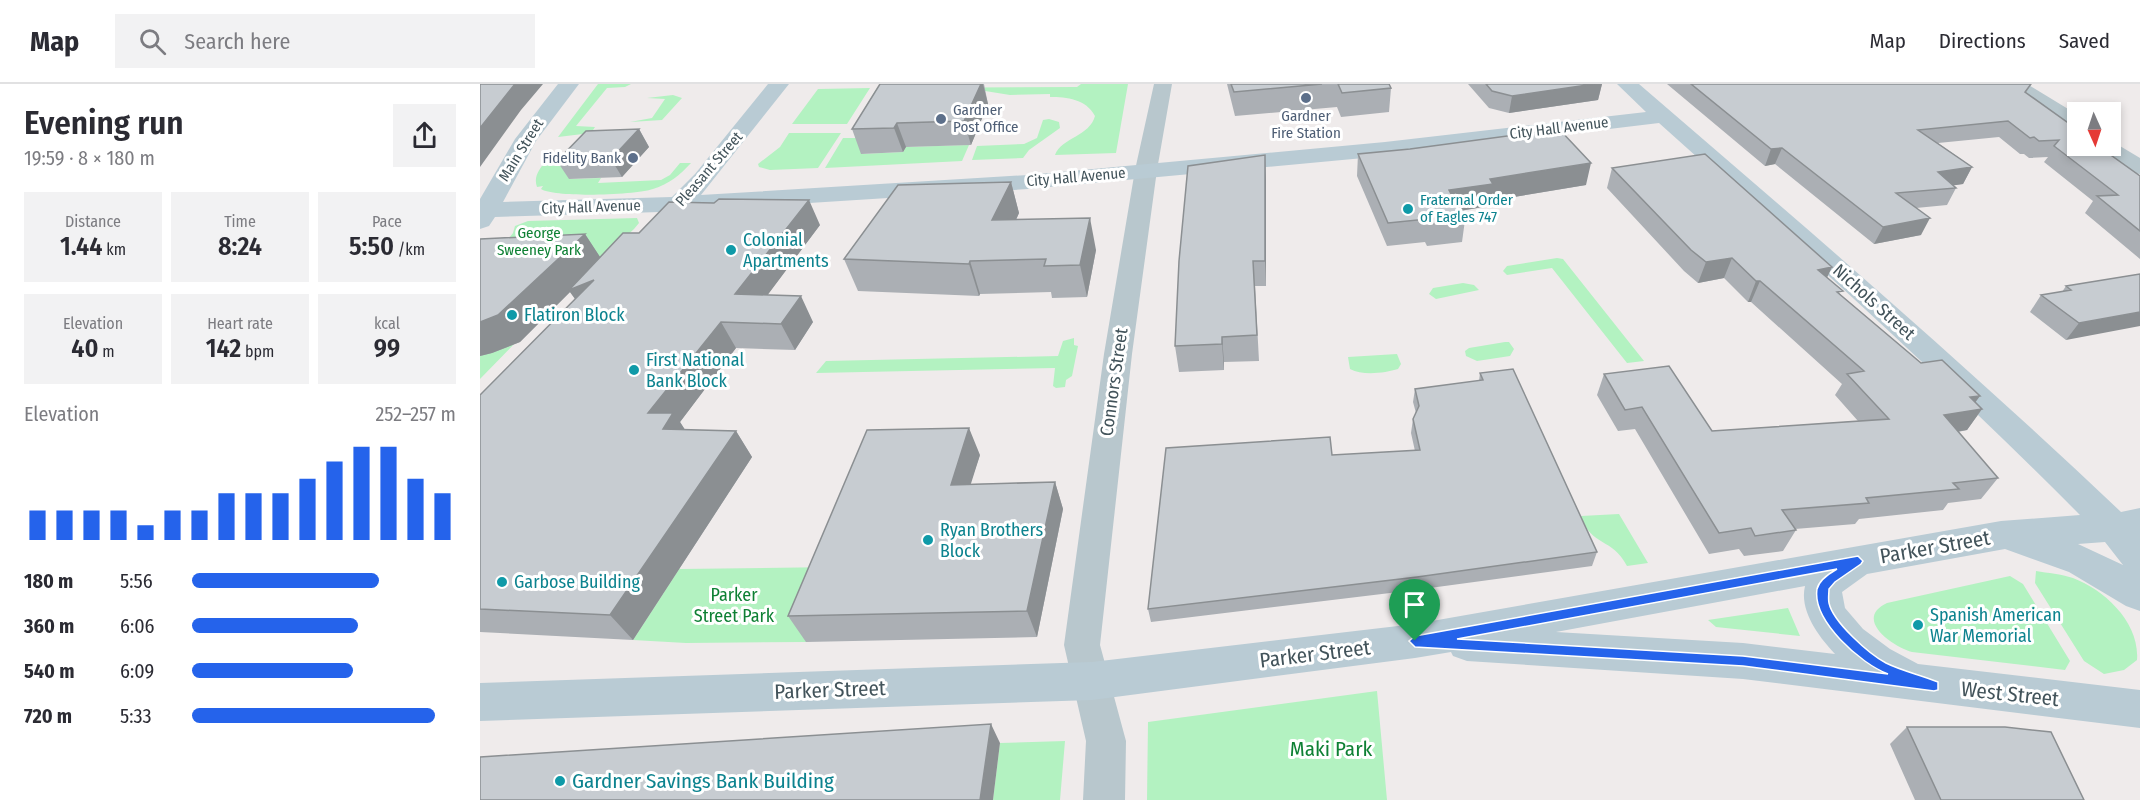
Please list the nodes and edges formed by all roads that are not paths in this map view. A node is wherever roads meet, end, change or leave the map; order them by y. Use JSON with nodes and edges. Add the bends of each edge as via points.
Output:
{"nodes":[{"id":1,"x":569,"y":84,"type":"edge"},
{"id":2,"x":779,"y":84,"type":"edge"},
{"id":3,"x":1163,"y":84,"type":"edge"},
{"id":4,"x":1627,"y":84,"type":"edge"},
{"id":5,"x":2014,"y":84,"type":"edge"},
{"id":6,"x":1664,"y":116,"type":"junction"},
{"id":7,"x":2067,"y":117,"type":"edge"},
{"id":8,"x":2121,"y":155,"type":"edge"},
{"id":9,"x":2140,"y":168,"type":"edge"},
{"id":10,"x":1146,"y":171,"type":"junction"},
{"id":11,"x":682,"y":204,"type":"junction"},
{"id":12,"x":483,"y":216,"type":"edge"},
{"id":13,"x":643,"y":235,"type":"edge"},
{"id":14,"x":2127,"y":525,"type":"edge"},
{"id":15,"x":1972,"y":540,"type":"junction"},
{"id":16,"x":2140,"y":560,"type":"edge"},
{"id":17,"x":1858,"y":561,"type":"junction"},
{"id":18,"x":2140,"y":595,"type":"edge"},
{"id":19,"x":1415,"y":641,"type":"junction"},
{"id":20,"x":1092,"y":681,"type":"junction"},
{"id":21,"x":1934,"y":686,"type":"junction"},
{"id":22,"x":480,"y":702,"type":"edge"},
{"id":23,"x":2140,"y":709,"type":"edge"},
{"id":24,"x":1104,"y":800,"type":"edge"}],
"edges":[{"from":1,"to":12,"type":"street","name":"Main Street","via":[[538,122]]},
{"from":2,"to":11,"type":"street","name":"Pleasant Street"},
{"from":3,"to":10,"type":"street","name":"Connors Street"},
{"from":4,"to":6,"type":"street","name":"Nichols Street"},
{"from":5,"to":7,"type":"street"},
{"from":6,"to":10,"type":"street","name":"City Hall Avenue","via":[[1385,149]]},
{"from":6,"to":14,"type":"street","name":"Nichols Street"},
{"from":8,"to":9,"type":"street"},
{"from":10,"to":11,"type":"street","name":"City Hall Avenue"},
{"from":10,"to":20,"type":"street","name":"Connors Street","via":[[1118,354],[1082,645]]},
{"from":11,"to":12,"type":"street","name":"City Hall Avenue"},
{"from":11,"to":13,"type":"street","name":"Pleasant Street"},
{"from":14,"to":15,"type":"street","name":"Parker Street"},
{"from":14,"to":16,"type":"street","name":"Nichols Street"},
{"from":15,"to":17,"type":"street","name":"Parker Street"},
{"from":15,"to":18,"type":"street","via":[[2011,540],[2053,549],[2102,571]]},
{"from":17,"to":19,"type":"street","name":"Parker Street"},
{"from":17,"to":21,"type":"street","via":[[1831,578],[1823,588],[1823,604],[1829,615],[1850,642],[1882,667]]},
{"from":19,"to":20,"type":"street","name":"Parker Street"},
{"from":19,"to":21,"type":"street","name":"West Street","via":[[1722,659]]},
{"from":20,"to":22,"type":"street","name":"Parker Street"},
{"from":20,"to":24,"type":"street","name":"Connors Street","via":[[1106,741]]},
{"from":21,"to":23,"type":"street","name":"West Street"}]}
